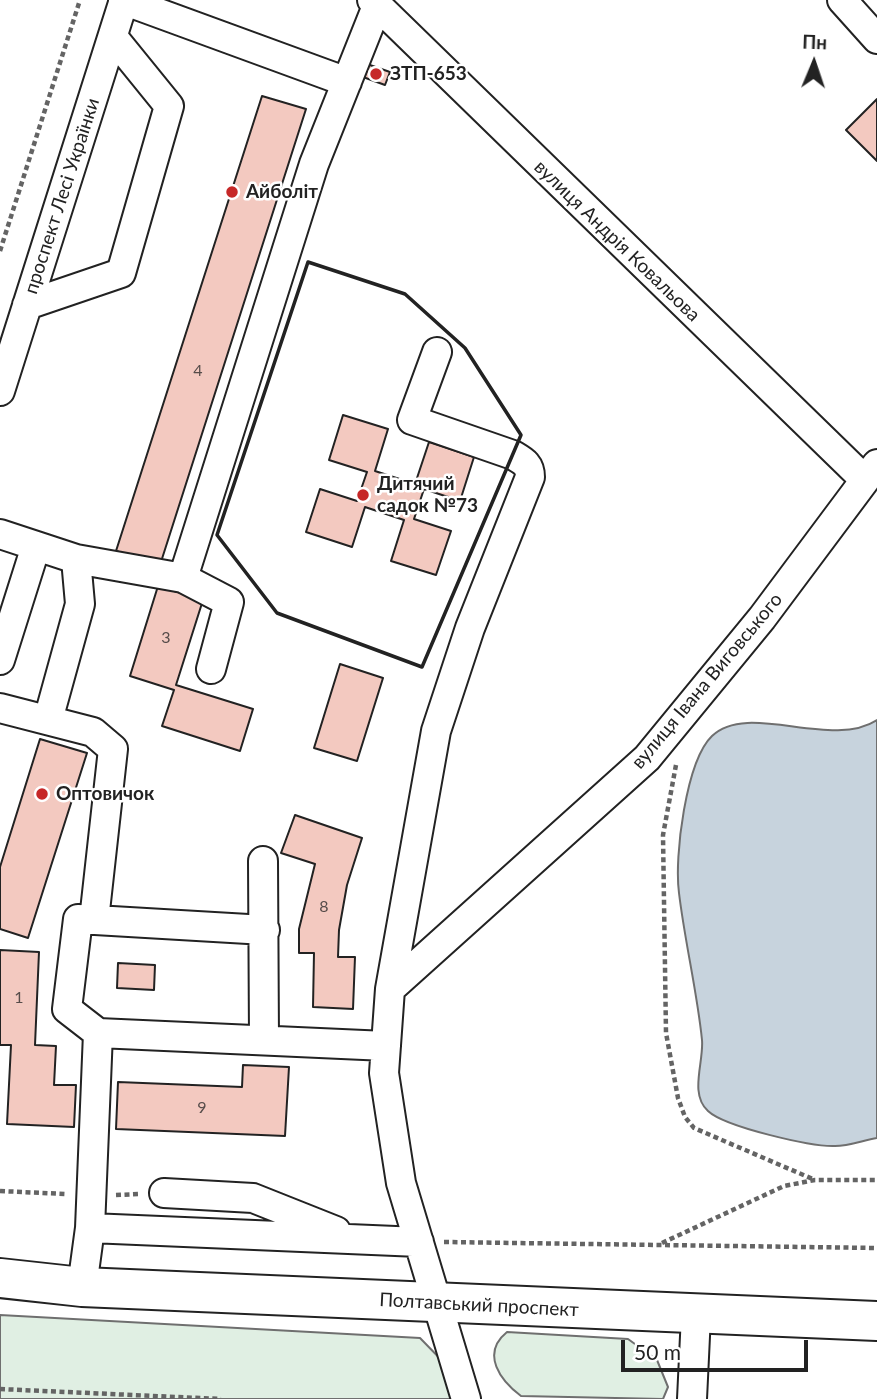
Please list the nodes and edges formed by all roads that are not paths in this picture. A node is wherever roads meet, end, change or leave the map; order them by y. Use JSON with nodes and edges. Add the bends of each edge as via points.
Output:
{"nodes":[{"id":1,"x":124,"y":0,"type":"edge"},
{"id":2,"x":842,"y":0,"type":"edge"},
{"id":3,"x":375,"y":3,"type":"edge"},
{"id":4,"x":113,"y":37,"type":"junction"},
{"id":5,"x":877,"y":39,"type":"edge"},
{"id":6,"x":347,"y":82,"type":"junction"},
{"id":7,"x":348,"y":137,"type":"dead end"},
{"id":8,"x":314,"y":164,"type":"junction"},
{"id":9,"x":27,"y":305,"type":"junction"},
{"id":10,"x":437,"y":352,"type":"dead end"},
{"id":11,"x":0,"y":391,"type":"edge"},
{"id":12,"x":871,"y":472,"type":"edge"},
{"id":13,"x":0,"y":534,"type":"edge"},
{"id":14,"x":36,"y":546,"type":"junction"},
{"id":15,"x":76,"y":559,"type":"junction"},
{"id":16,"x":183,"y":578,"type":"junction"},
{"id":17,"x":0,"y":660,"type":"edge"},
{"id":18,"x":211,"y":669,"type":"dead end"},
{"id":19,"x":0,"y":708,"type":"edge"},
{"id":20,"x":48,"y":720,"type":"junction"},
{"id":21,"x":263,"y":861,"type":"dead end"},
{"id":22,"x":94,"y":920,"type":"junction"},
{"id":23,"x":265,"y":930,"type":"junction"},
{"id":24,"x":390,"y":989,"type":"junction"},
{"id":25,"x":98,"y":1033,"type":"junction"},
{"id":26,"x":264,"y":1041,"type":"junction"},
{"id":27,"x":386,"y":1046,"type":"junction"},
{"id":28,"x":164,"y":1193,"type":"dead end"},
{"id":29,"x":90,"y":1228,"type":"junction"},
{"id":30,"x":358,"y":1239,"type":"junction"},
{"id":31,"x":419,"y":1242,"type":"junction"},
{"id":32,"x":0,"y":1278,"type":"edge"},
{"id":33,"x":82,"y":1287,"type":"junction"},
{"id":34,"x":0,"y":1291,"type":"edge"},
{"id":35,"x":438,"y":1303,"type":"junction"},
{"id":36,"x":696,"y":1315,"type":"junction"},
{"id":37,"x":877,"y":1321,"type":"edge"},
{"id":38,"x":466,"y":1399,"type":"edge"},
{"id":39,"x":692,"y":1399,"type":"edge"}],
"edges":[{"from":1,"to":4,"type":"street","name":"проспект Лесі Українки"},
{"from":1,"to":6,"type":"street"},
{"from":2,"to":5,"type":"street"},
{"from":3,"to":6,"type":"street"},
{"from":3,"to":12,"type":"street","name":"вулиця Андрія Ковальова"},
{"from":4,"to":9,"type":"street","name":"проспект Лесі Українки"},
{"from":4,"to":9,"type":"street","via":[[169,106],[121,273]]},
{"from":6,"to":8,"type":"street"},
{"from":7,"to":8,"type":"street"},
{"from":8,"to":16,"type":"street"},
{"from":9,"to":11,"type":"street","name":"проспект Лесі Українки"},
{"from":10,"to":24,"type":"street","via":[[412,420],[513,455],[526,463],[530,477],[470,628],[436,731]]},
{"from":12,"to":24,"type":"street","name":"вулиця Івана Виговського","via":[[762,618],[647,758]]},
{"from":13,"to":14,"type":"street"},
{"from":14,"to":15,"type":"street"},
{"from":14,"to":17,"type":"street"},
{"from":15,"to":16,"type":"street"},
{"from":15,"to":20,"type":"street","via":[[80,604]]},
{"from":16,"to":18,"type":"street","via":[[229,602]]},
{"from":19,"to":20,"type":"street"},
{"from":20,"to":22,"type":"street","via":[[93,732],[113,749]]},
{"from":21,"to":23,"type":"street"},
{"from":22,"to":23,"type":"street"},
{"from":22,"to":25,"type":"street","via":[[78,919],[67,1009]]},
{"from":23,"to":26,"type":"street"},
{"from":24,"to":27,"type":"street"},
{"from":25,"to":26,"type":"street"},
{"from":25,"to":29,"type":"street"},
{"from":26,"to":27,"type":"street"},
{"from":27,"to":31,"type":"street","via":[[384,1073],[401,1182]]},
{"from":28,"to":30,"type":"street","via":[[253,1198]]},
{"from":29,"to":30,"type":"street"},
{"from":29,"to":33,"type":"street"},
{"from":30,"to":31,"type":"street"},
{"from":31,"to":35,"type":"street"},
{"from":32,"to":33,"type":"highway"},
{"from":33,"to":34,"type":"highway"},
{"from":33,"to":35,"type":"highway","name":"Полтавський проспект"},
{"from":35,"to":36,"type":"highway","name":"Полтавський проспект"},
{"from":35,"to":38,"type":"street"},
{"from":36,"to":37,"type":"highway","name":"Полтавський проспект"},
{"from":36,"to":39,"type":"street"}]}
